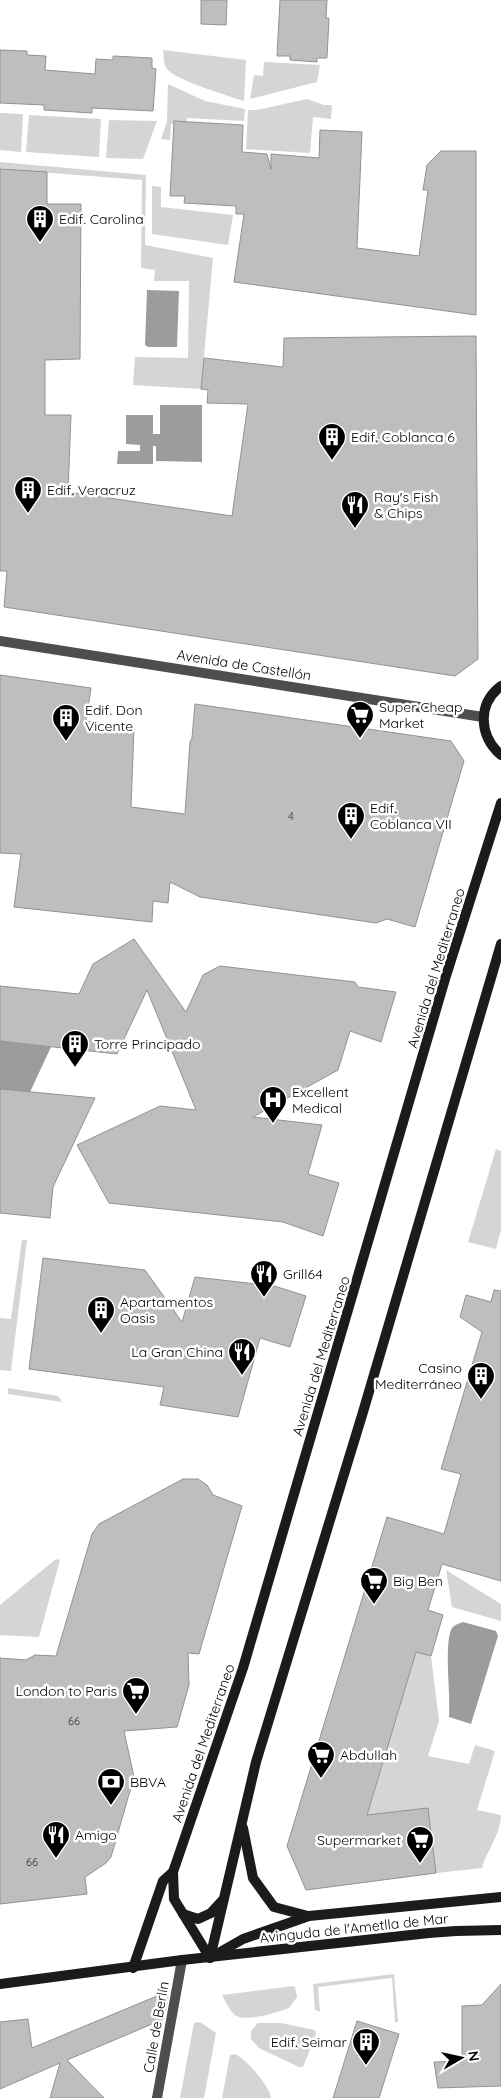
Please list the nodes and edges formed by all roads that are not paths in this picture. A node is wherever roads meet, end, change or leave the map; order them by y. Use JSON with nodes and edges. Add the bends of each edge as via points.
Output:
{"nodes":[{"id":1,"x":0,"y":640,"type":"edge"},
{"id":2,"x":501,"y":686,"type":"edge"},
{"id":3,"x":483,"y":717,"type":"junction"},
{"id":4,"x":501,"y":755,"type":"edge"},
{"id":5,"x":501,"y":803,"type":"edge"},
{"id":6,"x":501,"y":944,"type":"edge"},
{"id":7,"x":242,"y":1823,"type":"junction"},
{"id":8,"x":173,"y":1872,"type":"junction"},
{"id":9,"x":501,"y":1897,"type":"edge"},
{"id":10,"x":222,"y":1901,"type":"junction"},
{"id":11,"x":183,"y":1914,"type":"junction"},
{"id":12,"x":310,"y":1916,"type":"junction"},
{"id":13,"x":501,"y":1930,"type":"edge"},
{"id":14,"x":210,"y":1958,"type":"junction"},
{"id":15,"x":182,"y":1960,"type":"junction"},
{"id":16,"x":133,"y":1968,"type":"junction"},
{"id":17,"x":0,"y":1984,"type":"edge"},
{"id":18,"x":157,"y":2098,"type":"edge"}],
"edges":[{"from":1,"to":3,"type":"street","name":"Avenida de Castellón"},
{"from":2,"to":3,"type":"street","via":[[486,703]]},
{"from":3,"to":4,"type":"street","via":[[484,731],[490,744]]},
{"from":5,"to":8,"type":"street","name":"Avenida del Mediterraneo","via":[[445,979],[243,1668]]},
{"from":6,"to":7,"type":"street","via":[[256,1762]]},
{"from":7,"to":10,"type":"street"},
{"from":7,"to":12,"type":"street","name":"Avinguda de l'Ametlla de Mar","via":[[253,1878],[274,1907]]},
{"from":8,"to":11,"type":"street","name":"Avenida del Mediterraneo","via":[[174,1899]]},
{"from":8,"to":16,"type":"street","via":[[163,1881]]},
{"from":9,"to":12,"type":"street","name":"Avinguda de l'Ametlla de Mar"},
{"from":10,"to":11,"type":"street","via":[[198,1919]]},
{"from":10,"to":14,"type":"street"},
{"from":11,"to":14,"type":"street","name":"Avenida del Mediterraneo"},
{"from":12,"to":14,"type":"street","name":"Avinguda de l'Ametlla de Mar","via":[[243,1939]]},
{"from":13,"to":14,"type":"street","name":"Avinguda de l'Ametlla de Mar","via":[[447,1932]]},
{"from":14,"to":15,"type":"street","name":"Avinguda de l'Ametlla de Mar"},
{"from":15,"to":16,"type":"street","name":"Avinguda de l'Ametlla de Mar"},
{"from":15,"to":18,"type":"street","name":"Calle de Berlín"},
{"from":16,"to":17,"type":"street","name":"Avinguda de l'Ametlla de Mar"}]}
